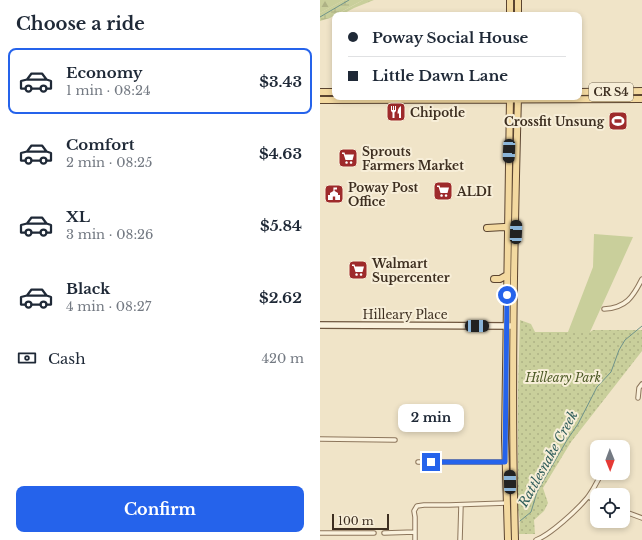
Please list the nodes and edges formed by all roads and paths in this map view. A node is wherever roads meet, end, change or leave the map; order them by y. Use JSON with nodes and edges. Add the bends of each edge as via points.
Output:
{"nodes":[{"id":1,"x":518,"y":0,"type":"edge"},
{"id":2,"x":518,"y":12,"type":"edge"},
{"id":3,"x":642,"y":91,"type":"edge"},
{"id":4,"x":320,"y":92,"type":"edge"},
{"id":5,"x":332,"y":92,"type":"edge"},
{"id":6,"x":582,"y":92,"type":"edge"},
{"id":7,"x":620,"y":92,"type":"junction"},
{"id":8,"x":642,"y":96,"type":"edge"},
{"id":9,"x":582,"y":98,"type":"edge"},
{"id":10,"x":582,"y":99,"type":"edge"},
{"id":11,"x":626,"y":99,"type":"junction"},
{"id":12,"x":642,"y":99,"type":"edge"},
{"id":13,"x":320,"y":100,"type":"edge"},
{"id":14,"x":370,"y":100,"type":"edge"},
{"id":15,"x":510,"y":100,"type":"edge"},
{"id":16,"x":518,"y":100,"type":"edge"},
{"id":17,"x":509,"y":164,"type":"junction"},
{"id":18,"x":508,"y":186,"type":"junction"},
{"id":19,"x":516,"y":191,"type":"junction"},
{"id":20,"x":516,"y":215,"type":"junction"},
{"id":21,"x":508,"y":227,"type":"junction"},
{"id":22,"x":508,"y":236,"type":"junction"},
{"id":23,"x":507,"y":275,"type":"junction"},
{"id":24,"x":515,"y":276,"type":"junction"},
{"id":25,"x":494,"y":279,"type":"dead end"},
{"id":26,"x":642,"y":279,"type":"edge"},
{"id":27,"x":604,"y":309,"type":"dead end"},
{"id":28,"x":320,"y":325,"type":"edge"},
{"id":29,"x":506,"y":326,"type":"junction"},
{"id":30,"x":514,"y":326,"type":"junction"},
{"id":31,"x":642,"y":384,"type":"edge"},
{"id":32,"x":638,"y":398,"type":"dead end"},
{"id":33,"x":505,"y":438,"type":"junction"},
{"id":34,"x":320,"y":440,"type":"edge"},
{"id":35,"x":394,"y":440,"type":"dead end"},
{"id":36,"x":513,"y":461,"type":"junction"},
{"id":37,"x":418,"y":462,"type":"dead end"},
{"id":38,"x":505,"y":462,"type":"junction"},
{"id":39,"x":598,"y":480,"type":"edge"},
{"id":40,"x":513,"y":491,"type":"junction"},
{"id":41,"x":588,"y":497,"type":"joint"},
{"id":42,"x":506,"y":503,"type":"junction"},
{"id":43,"x":461,"y":505,"type":"junction"},
{"id":44,"x":630,"y":514,"type":"edge"},
{"id":45,"x":642,"y":518,"type":"edge"},
{"id":46,"x":507,"y":519,"type":"junction"},
{"id":47,"x":514,"y":527,"type":"junction"},
{"id":48,"x":415,"y":532,"type":"junction"},
{"id":49,"x":320,"y":533,"type":"edge"},
{"id":50,"x":374,"y":533,"type":"dead end"},
{"id":51,"x":384,"y":533,"type":"dead end"},
{"id":52,"x":415,"y":540,"type":"edge"},
{"id":53,"x":460,"y":540,"type":"edge"},
{"id":54,"x":508,"y":540,"type":"edge"},
{"id":55,"x":511,"y":540,"type":"edge"},
{"id":56,"x":515,"y":540,"type":"edge"},
{"id":57,"x":536,"y":540,"type":"edge"}],
"edges":[{"from":1,"to":2,"type":"main road"},
{"from":3,"to":7,"type":"main road","number":"CR S4"},
{"from":4,"to":5,"type":"main road"},
{"from":6,"to":7,"type":"main road","number":"CR S4"},
{"from":7,"to":9,"type":"main road","via":[[586,95]]},
{"from":8,"to":11,"type":"main road"},
{"from":10,"to":11,"type":"main road","number":"CR S4"},
{"from":11,"to":12,"type":"main road","number":"CR S4"},
{"from":13,"to":14,"type":"main road","number":"CR S4"},
{"from":15,"to":17,"type":"main road"},
{"from":16,"to":19,"type":"main road"},
{"from":17,"to":18,"type":"main road"},
{"from":17,"to":19,"type":"main road","via":[[512,164]]},
{"from":18,"to":20,"type":"main road","via":[[512,213]]},
{"from":18,"to":21,"type":"main road"},
{"from":19,"to":20,"type":"main road"},
{"from":20,"to":24,"type":"main road"},
{"from":21,"to":22,"type":"main road"},
{"from":21,"to":22,"type":"main road","via":[[487,228],[501,231]]},
{"from":21,"to":24,"type":"main road","via":[[512,230]]},
{"from":22,"to":23,"type":"main road"},
{"from":23,"to":25,"type":"main road"},
{"from":23,"to":29,"type":"main road"},
{"from":24,"to":30,"type":"main road"},
{"from":26,"to":27,"type":"street","via":[[630,299],[622,306]]},
{"from":28,"to":29,"type":"street","name":"Hilleary Place"},
{"from":29,"to":30,"type":"street","name":"Hilleary Place"},
{"from":29,"to":33,"type":"main road"},
{"from":30,"to":36,"type":"main road"},
{"from":31,"to":32,"type":"street"},
{"from":33,"to":36,"type":"main road","via":[[509,439]]},
{"from":33,"to":38,"type":"main road"},
{"from":34,"to":35,"type":"street"},
{"from":36,"to":40,"type":"main road"},
{"from":37,"to":38,"type":"street"},
{"from":38,"to":40,"type":"main road","via":[[509,463]]},
{"from":38,"to":42,"type":"main road"},
{"from":39,"to":41,"type":"street"},
{"from":40,"to":47,"type":"main road"},
{"from":41,"to":57,"type":"street","via":[[549,534]]},
{"from":42,"to":43,"type":"street"},
{"from":42,"to":46,"type":"main road"},
{"from":42,"to":47,"type":"main road","via":[[510,505]]},
{"from":43,"to":48,"type":"street","via":[[417,506],[414,511]]},
{"from":43,"to":53,"type":"street"},
{"from":44,"to":45,"type":"street"},
{"from":46,"to":54,"type":"main road"},
{"from":46,"to":55,"type":"main road","via":[[510,524]]},
{"from":47,"to":56,"type":"main road"},
{"from":48,"to":51,"type":"street"},
{"from":48,"to":52,"type":"street"},
{"from":49,"to":50,"type":"street"}]}
